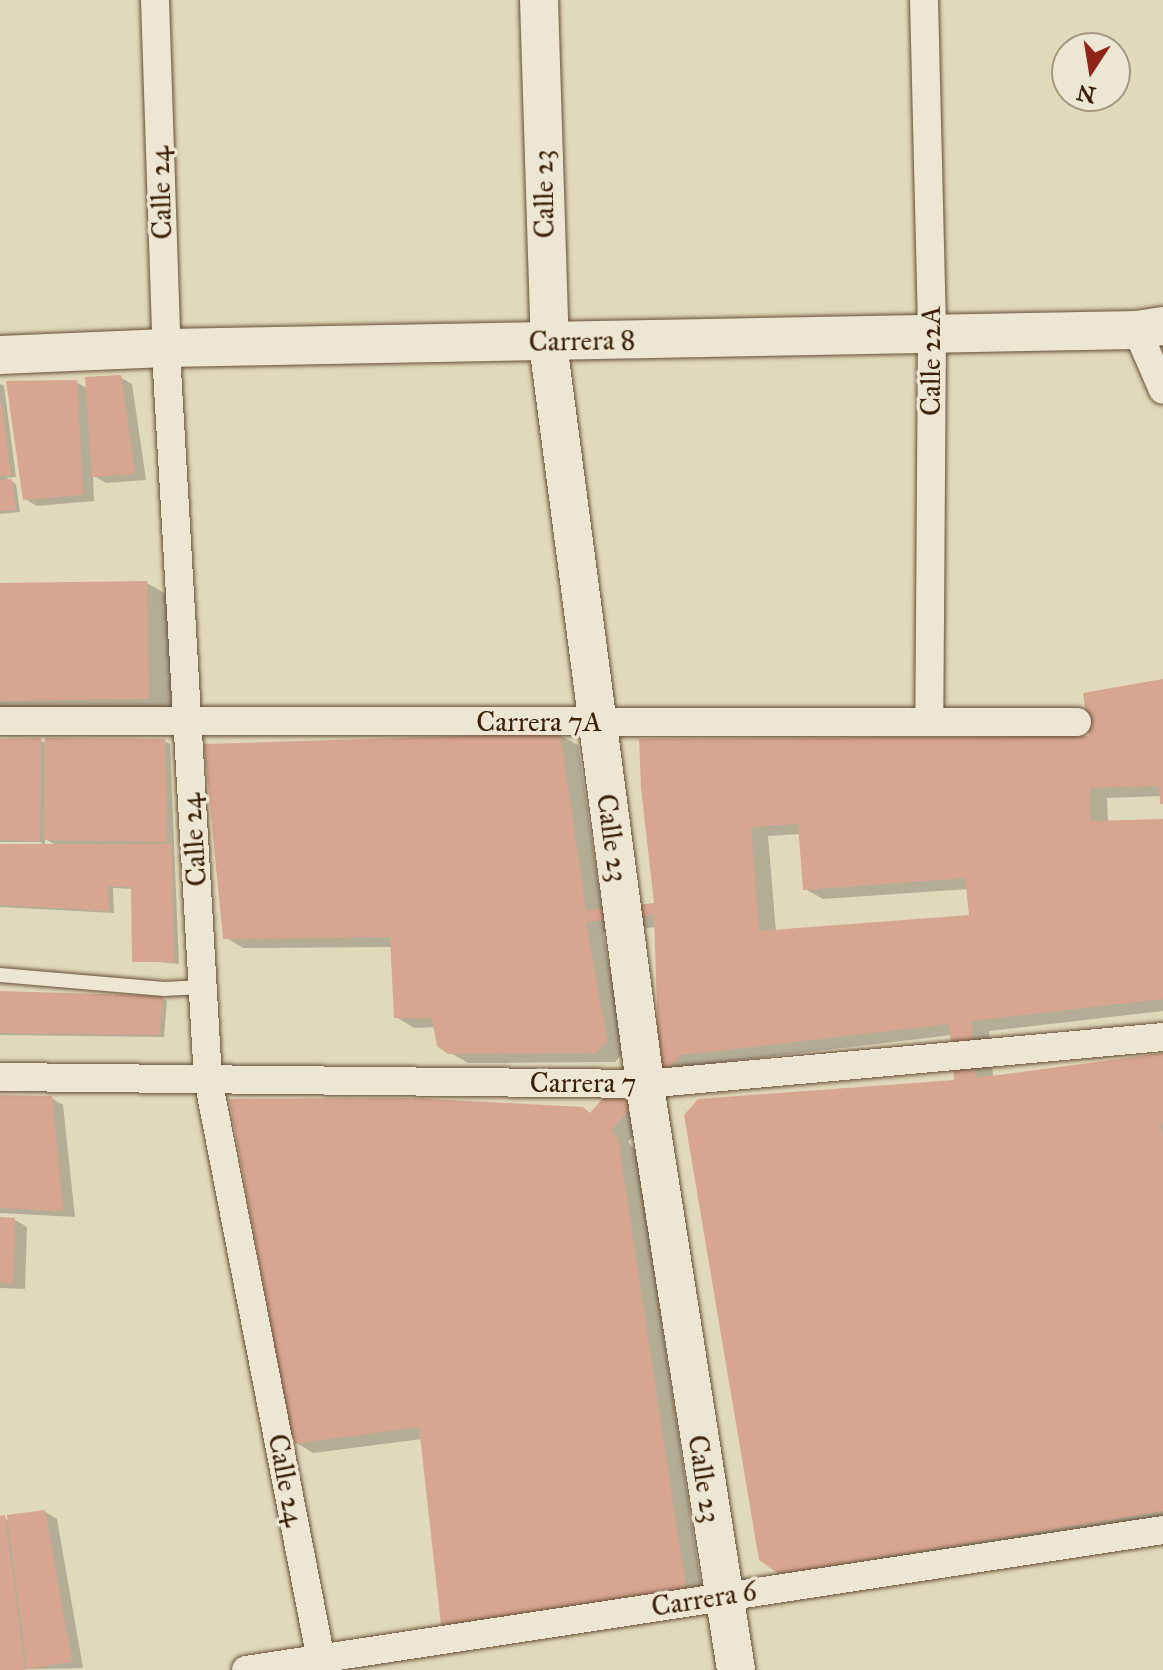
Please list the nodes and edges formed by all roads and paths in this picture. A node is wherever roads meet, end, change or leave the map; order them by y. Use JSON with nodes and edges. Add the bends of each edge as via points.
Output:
{"nodes":[{"id":1,"x":155,"y":0,"type":"edge"},
{"id":2,"x":539,"y":0,"type":"edge"},
{"id":3,"x":924,"y":0,"type":"edge"},
{"id":4,"x":1150,"y":328,"type":"edge"},
{"id":5,"x":932,"y":332,"type":"junction"},
{"id":6,"x":548,"y":342,"type":"junction"},
{"id":7,"x":166,"y":348,"type":"junction"},
{"id":8,"x":0,"y":355,"type":"edge"},
{"id":9,"x":1163,"y":390,"type":"edge"},
{"id":10,"x":0,"y":721,"type":"edge"},
{"id":11,"x":187,"y":721,"type":"junction"},
{"id":12,"x":596,"y":722,"type":"junction"},
{"id":13,"x":929,"y":722,"type":"junction"},
{"id":14,"x":1077,"y":722,"type":"dead end"},
{"id":15,"x":0,"y":975,"type":"edge"},
{"id":16,"x":203,"y":987,"type":"junction"},
{"id":17,"x":1163,"y":1037,"type":"edge"},
{"id":18,"x":0,"y":1077,"type":"edge"},
{"id":19,"x":208,"y":1079,"type":"junction"},
{"id":20,"x":645,"y":1084,"type":"junction"},
{"id":21,"x":1163,"y":1530,"type":"edge"},
{"id":22,"x":722,"y":1596,"type":"junction"},
{"id":23,"x":322,"y":1665,"type":"edge"},
{"id":24,"x":246,"y":1670,"type":"edge"},
{"id":25,"x":736,"y":1670,"type":"edge"}],
"edges":[{"from":1,"to":7,"type":"street","name":"Calle 24"},
{"from":2,"to":6,"type":"main road","name":"Calle 23"},
{"from":3,"to":5,"type":"street","name":"Calle 22A"},
{"from":4,"to":5,"type":"main road","name":"Carrera 8"},
{"from":4,"to":9,"type":"street"},
{"from":5,"to":6,"type":"main road","name":"Carrera 8"},
{"from":5,"to":13,"type":"street","name":"Calle 22A"},
{"from":6,"to":7,"type":"main road","name":"Carrera 8"},
{"from":6,"to":12,"type":"main road","name":"Calle 23"},
{"from":7,"to":8,"type":"main road","name":"Carrera 8"},
{"from":7,"to":11,"type":"street","name":"Calle 24"},
{"from":10,"to":11,"type":"street","name":"Carrera 7A"},
{"from":11,"to":12,"type":"street","name":"Carrera 7A"},
{"from":11,"to":16,"type":"street","name":"Calle 24"},
{"from":12,"to":13,"type":"street","name":"Carrera 7A"},
{"from":12,"to":20,"type":"main road","name":"Calle 23"},
{"from":13,"to":14,"type":"street","name":"Carrera 7A"},
{"from":15,"to":16,"type":"lane","via":[[164,989]]},
{"from":16,"to":19,"type":"street","name":"Calle 24"},
{"from":17,"to":20,"type":"street","name":"Carrera 7"},
{"from":18,"to":19,"type":"street","name":"Carrera 7"},
{"from":19,"to":20,"type":"street","name":"Carrera 7"},
{"from":19,"to":23,"type":"street","name":"Calle 24"},
{"from":20,"to":22,"type":"main road","name":"Calle 23"},
{"from":21,"to":22,"type":"street","name":"Carrera 6"},
{"from":22,"to":23,"type":"street","name":"Carrera 6"},
{"from":22,"to":25,"type":"main road","name":"Calle 23"},
{"from":23,"to":24,"type":"street","name":"Carrera 6"}]}
